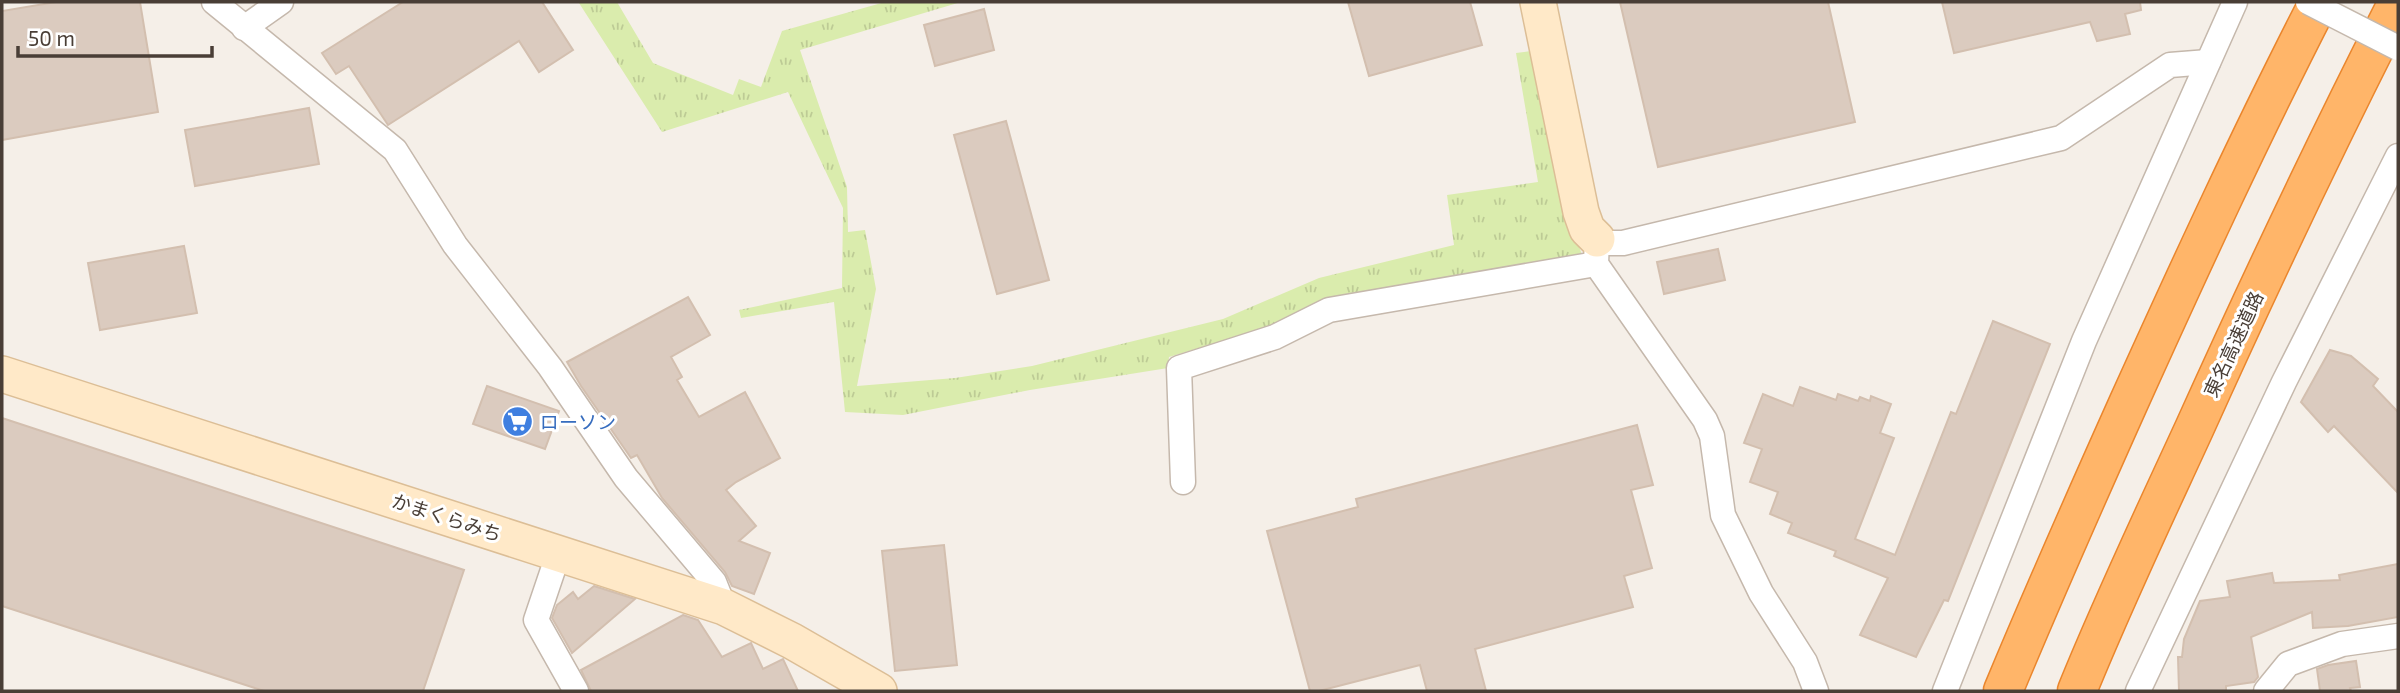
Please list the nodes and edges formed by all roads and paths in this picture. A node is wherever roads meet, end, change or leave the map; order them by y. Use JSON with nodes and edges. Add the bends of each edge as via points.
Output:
{"nodes":[{"id":1,"x":214,"y":2,"type":"edge"},
{"id":2,"x":281,"y":2,"type":"edge"},
{"id":3,"x":1538,"y":2,"type":"edge"},
{"id":4,"x":2235,"y":2,"type":"edge"},
{"id":5,"x":2308,"y":2,"type":"edge"},
{"id":6,"x":2319,"y":2,"type":"edge"},
{"id":7,"x":2398,"y":2,"type":"edge"},
{"id":8,"x":244,"y":28,"type":"junction"},
{"id":9,"x":2398,"y":48,"type":"edge"},
{"id":10,"x":2207,"y":62,"type":"junction"},
{"id":11,"x":2398,"y":156,"type":"edge"},
{"id":12,"x":1597,"y":251,"type":"junction"},
{"id":13,"x":2,"y":374,"type":"edge"},
{"id":14,"x":1183,"y":482,"type":"dead end"},
{"id":15,"x":559,"y":552,"type":"junction"},
{"id":16,"x":724,"y":607,"type":"junction"},
{"id":17,"x":2398,"y":636,"type":"edge"},
{"id":18,"x":576,"y":691,"type":"edge"},
{"id":19,"x":879,"y":691,"type":"edge"},
{"id":20,"x":1816,"y":691,"type":"edge"},
{"id":21,"x":1945,"y":691,"type":"edge"},
{"id":22,"x":2003,"y":691,"type":"edge"},
{"id":23,"x":2077,"y":691,"type":"edge"},
{"id":24,"x":2138,"y":691,"type":"edge"},
{"id":25,"x":2266,"y":691,"type":"edge"}],
"edges":[{"from":1,"to":8,"type":"street"},
{"from":2,"to":8,"type":"street"},
{"from":3,"to":12,"type":"main road","via":[[1581,212]]},
{"from":4,"to":10,"type":"street"},
{"from":5,"to":9,"type":"street","bridge":true},
{"from":6,"to":22,"type":"highway","via":[[2167,316]]},
{"from":7,"to":23,"type":"highway","name":"東名高速道路","via":[[2234,341]]},
{"from":8,"to":16,"type":"street","via":[[395,150],[455,245],[550,367],[626,478],[714,582]]},
{"from":10,"to":12,"type":"street","via":[[2170,65],[2061,138],[1609,243]]},
{"from":10,"to":21,"type":"street","via":[[2084,341]]},
{"from":11,"to":24,"type":"street","via":[[2284,382]]},
{"from":12,"to":14,"type":"street","via":[[1329,310],[1275,337],[1179,368]]},
{"from":12,"to":20,"type":"street","via":[[1705,420],[1712,436],[1723,515],[1761,593],[1805,662]]},
{"from":13,"to":15,"type":"main road","name":"かまくらみち"},
{"from":15,"to":16,"type":"main road","name":"かまくらみち"},
{"from":15,"to":18,"type":"street","via":[[536,620]]},
{"from":16,"to":19,"type":"main road","name":"かまくらみち"},
{"from":17,"to":25,"type":"street","via":[[2342,644],[2288,664]]}]}
